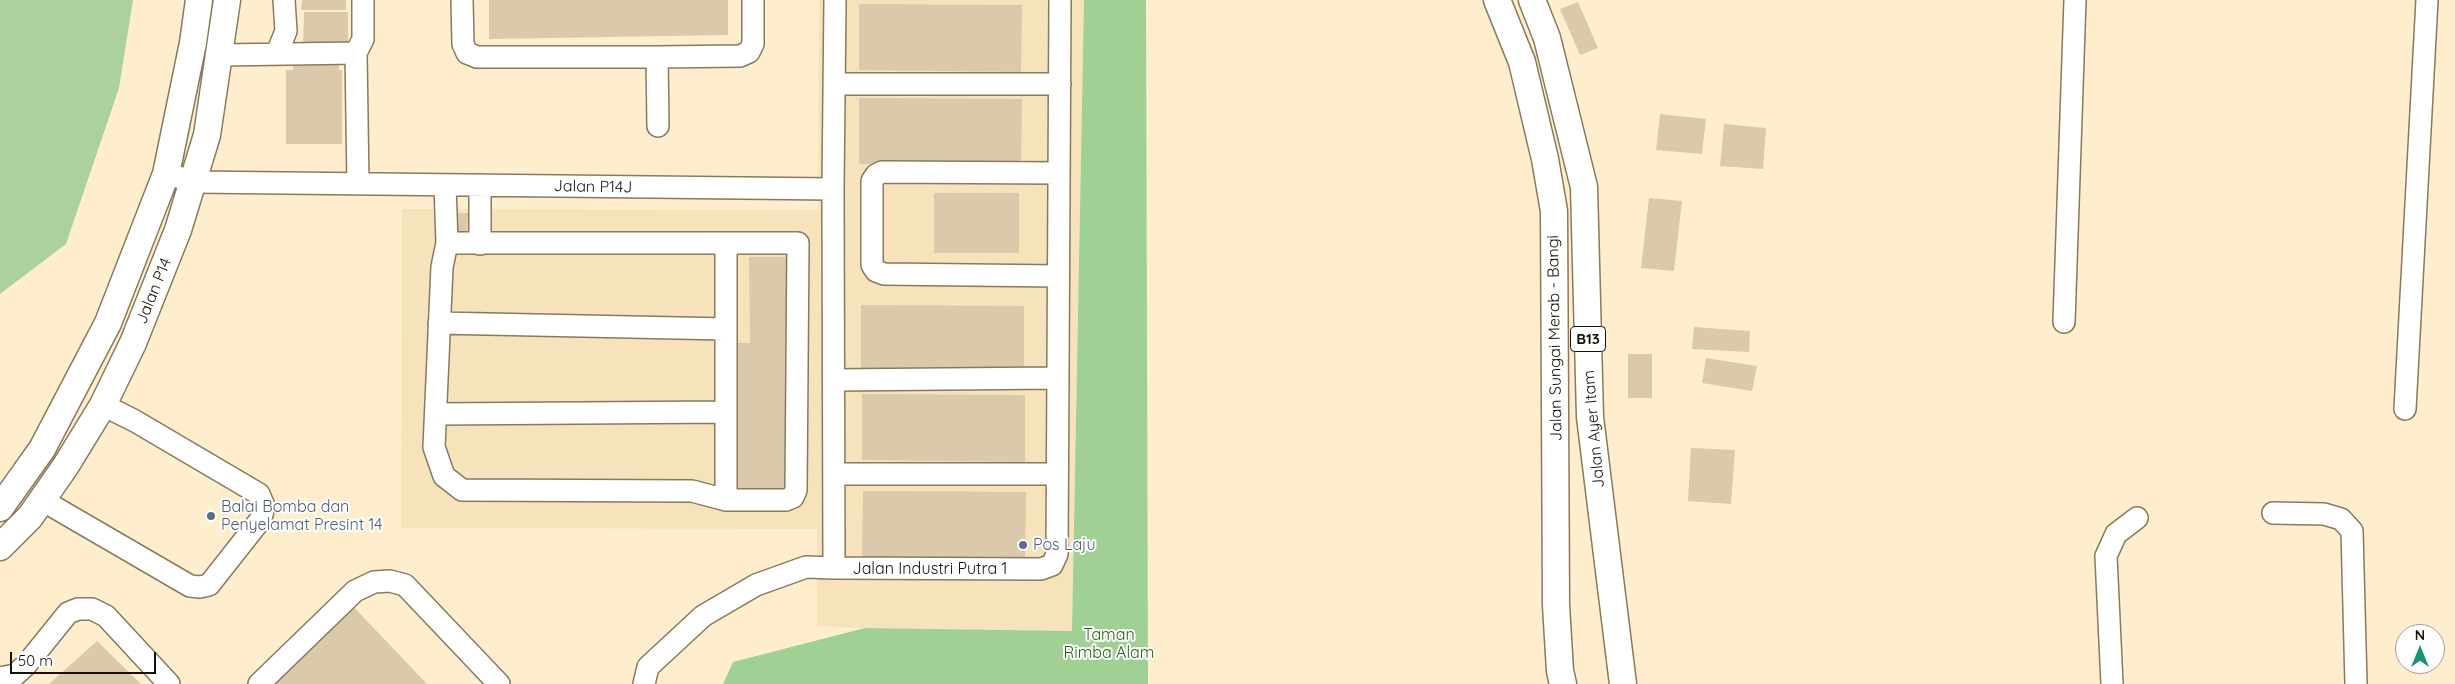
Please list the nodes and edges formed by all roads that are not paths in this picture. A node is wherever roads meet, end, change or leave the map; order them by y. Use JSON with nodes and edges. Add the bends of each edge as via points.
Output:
{"nodes":[{"id":1,"x":199,"y":0,"type":"edge"},
{"id":2,"x":227,"y":0,"type":"edge"},
{"id":3,"x":284,"y":0,"type":"edge"},
{"id":4,"x":363,"y":0,"type":"edge"},
{"id":5,"x":462,"y":0,"type":"edge"},
{"id":6,"x":753,"y":0,"type":"edge"},
{"id":7,"x":835,"y":0,"type":"edge"},
{"id":8,"x":1060,"y":0,"type":"edge"},
{"id":9,"x":1496,"y":0,"type":"edge"},
{"id":10,"x":1532,"y":0,"type":"edge"},
{"id":11,"x":2075,"y":0,"type":"edge"},
{"id":12,"x":2427,"y":0,"type":"edge"},
{"id":13,"x":356,"y":53,"type":"junction"},
{"id":14,"x":277,"y":54,"type":"junction"},
{"id":15,"x":221,"y":55,"type":"junction"},
{"id":16,"x":657,"y":57,"type":"junction"},
{"id":17,"x":834,"y":84,"type":"junction"},
{"id":18,"x":1060,"y":84,"type":"junction"},
{"id":19,"x":658,"y":126,"type":"dead end"},
{"id":20,"x":1059,"y":173,"type":"junction"},
{"id":21,"x":166,"y":174,"type":"junction"},
{"id":22,"x":193,"y":182,"type":"junction"},
{"id":23,"x":358,"y":184,"type":"junction"},
{"id":24,"x":445,"y":185,"type":"junction"},
{"id":25,"x":480,"y":185,"type":"junction"},
{"id":26,"x":832,"y":189,"type":"junction"},
{"id":27,"x":447,"y":243,"type":"junction"},
{"id":28,"x":480,"y":244,"type":"junction"},
{"id":29,"x":726,"y":244,"type":"junction"},
{"id":30,"x":1058,"y":276,"type":"junction"},
{"id":31,"x":2064,"y":322,"type":"dead end"},
{"id":32,"x":439,"y":323,"type":"junction"},
{"id":33,"x":726,"y":329,"type":"junction"},
{"id":34,"x":1058,"y":378,"type":"junction"},
{"id":35,"x":834,"y":380,"type":"junction"},
{"id":36,"x":103,"y":405,"type":"junction"},
{"id":37,"x":2405,"y":409,"type":"dead end"},
{"id":38,"x":726,"y":412,"type":"junction"},
{"id":39,"x":436,"y":414,"type":"junction"},
{"id":40,"x":834,"y":474,"type":"junction"},
{"id":41,"x":1057,"y":474,"type":"junction"},
{"id":42,"x":42,"y":500,"type":"junction"},
{"id":43,"x":726,"y":500,"type":"junction"},
{"id":44,"x":0,"y":508,"type":"edge"},
{"id":45,"x":2273,"y":513,"type":"dead end"},
{"id":46,"x":2138,"y":518,"type":"dead end"},
{"id":47,"x":0,"y":547,"type":"edge"},
{"id":48,"x":834,"y":568,"type":"junction"},
{"id":49,"x":0,"y":678,"type":"edge"},
{"id":50,"x":1563,"y":680,"type":"edge"},
{"id":51,"x":1620,"y":681,"type":"edge"},
{"id":52,"x":169,"y":684,"type":"edge"},
{"id":53,"x":259,"y":684,"type":"edge"},
{"id":54,"x":499,"y":684,"type":"edge"},
{"id":55,"x":644,"y":684,"type":"edge"},
{"id":56,"x":2112,"y":684,"type":"edge"},
{"id":57,"x":2356,"y":684,"type":"edge"}],
"edges":[{"from":1,"to":21,"type":"main road","name":"Jalan P14"},
{"from":2,"to":15,"type":"main road","name":"Jalan P14"},
{"from":3,"to":14,"type":"street","via":[[286,30]]},
{"from":4,"to":13,"type":"street","via":[[363,39]]},
{"from":5,"to":16,"type":"street","via":[[463,44],[467,53],[477,57]]},
{"from":6,"to":16,"type":"street","via":[[753,44],[749,52],[740,56]]},
{"from":7,"to":17,"type":"street"},
{"from":8,"to":18,"type":"street","name":"Jalan Industri Putra 1"},
{"from":9,"to":50,"type":"main road","name":"Jalan Sungai Merab - Bangi","number":"B13","via":[[1522,62],[1554,211],[1556,605]]},
{"from":10,"to":51,"type":"main road","name":"Jalan Ayer Itam","number":"B13","via":[[1548,38],[1584,188],[1590,417]]},
{"from":11,"to":31,"type":"street"},
{"from":12,"to":37,"type":"street"},
{"from":13,"to":14,"type":"street"},
{"from":13,"to":23,"type":"street"},
{"from":14,"to":15,"type":"street"},
{"from":15,"to":22,"type":"main road","name":"Jalan P14","via":[[207,135]]},
{"from":16,"to":19,"type":"street"},
{"from":17,"to":18,"type":"street"},
{"from":17,"to":26,"type":"street"},
{"from":18,"to":20,"type":"street","name":"Jalan Industri Putra 1"},
{"from":20,"to":30,"type":"street","name":"Jalan Industri Putra 1"},
{"from":20,"to":30,"type":"street","via":[[882,172],[876,174],[872,181],[872,265],[876,271],[884,274]]},
{"from":21,"to":22,"type":"street","name":"Jalan P14J"},
{"from":21,"to":44,"type":"main road","name":"Jalan P14","via":[[108,323],[42,449]]},
{"from":22,"to":23,"type":"street","name":"Jalan P14J"},
{"from":22,"to":36,"type":"main road","name":"Jalan P14","via":[[178,230],[133,343]]},
{"from":23,"to":24,"type":"street","name":"Jalan P14J"},
{"from":24,"to":25,"type":"street","name":"Jalan P14J"},
{"from":24,"to":27,"type":"street"},
{"from":25,"to":26,"type":"street","name":"Jalan P14J"},
{"from":25,"to":28,"type":"street"},
{"from":26,"to":35,"type":"street","name":"Jalan Industri Putra 1"},
{"from":27,"to":28,"type":"street"},
{"from":27,"to":32,"type":"street","via":[[442,267]]},
{"from":28,"to":29,"type":"street"},
{"from":29,"to":33,"type":"street"},
{"from":29,"to":43,"type":"street","via":[[798,243],[796,490],[786,500]]},
{"from":30,"to":34,"type":"street","name":"Jalan Industri Putra 1"},
{"from":32,"to":33,"type":"street"},
{"from":32,"to":39,"type":"street"},
{"from":33,"to":38,"type":"street"},
{"from":34,"to":35,"type":"street"},
{"from":34,"to":41,"type":"street","name":"Jalan Industri Putra 1"},
{"from":35,"to":40,"type":"street","name":"Jalan Industri Putra 1"},
{"from":36,"to":42,"type":"main road","name":"Jalan P14"},
{"from":36,"to":42,"type":"street","via":[[259,494],[264,506],[261,519],[209,585],[200,587],[190,586]]},
{"from":38,"to":39,"type":"street"},
{"from":38,"to":43,"type":"street"},
{"from":39,"to":43,"type":"street","via":[[434,447],[444,476],[462,490],[692,491]]},
{"from":40,"to":41,"type":"street"},
{"from":40,"to":48,"type":"street","name":"Jalan Industri Putra 1"},
{"from":41,"to":48,"type":"street","name":"Jalan Industri Putra 1","via":[[1057,554],[1052,565],[1042,569]]},
{"from":42,"to":47,"type":"main road","name":"Jalan P14"},
{"from":45,"to":57,"type":"street","via":[[2324,514],[2342,519],[2352,531]]},
{"from":46,"to":56,"type":"street","via":[[2116,534],[2106,556]]},
{"from":48,"to":55,"type":"street","via":[[806,567],[764,582],[703,616],[648,667]]},
{"from":49,"to":52,"type":"street","via":[[15,675],[26,665],[68,613],[92,609],[106,616]]},
{"from":53,"to":54,"type":"street","via":[[355,591],[374,582],[390,581],[405,585]]}]}
